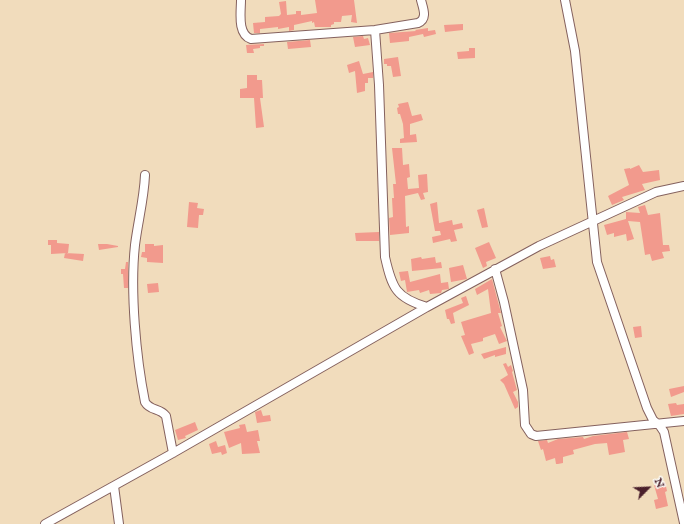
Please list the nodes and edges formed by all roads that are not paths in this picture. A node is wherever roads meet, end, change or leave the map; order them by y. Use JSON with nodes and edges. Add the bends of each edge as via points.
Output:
{"nodes":[{"id":1,"x":241,"y":0,"type":"edge"},
{"id":2,"x":421,"y":0,"type":"edge"},
{"id":3,"x":565,"y":0,"type":"edge"},
{"id":4,"x":375,"y":30,"type":"junction"},
{"id":5,"x":145,"y":175,"type":"dead end"},
{"id":6,"x":684,"y":186,"type":"edge"},
{"id":7,"x":592,"y":220,"type":"junction"},
{"id":8,"x":495,"y":269,"type":"junction"},
{"id":9,"x":427,"y":307,"type":"junction"},
{"id":10,"x":684,"y":421,"type":"edge"},
{"id":11,"x":656,"y":423,"type":"junction"},
{"id":12,"x":173,"y":453,"type":"junction"},
{"id":13,"x":114,"y":486,"type":"junction"},
{"id":14,"x":684,"y":523,"type":"edge"},
{"id":15,"x":45,"y":524,"type":"edge"},
{"id":16,"x":119,"y":524,"type":"edge"}],
"edges":[{"from":1,"to":4,"type":"street","via":[[242,30],[247,38],[251,39]]},
{"from":2,"to":4,"type":"street","via":[[424,18],[422,22]]},
{"from":3,"to":7,"type":"street","via":[[574,44]]},
{"from":4,"to":9,"type":"street","via":[[385,257],[392,281],[400,295],[413,303]]},
{"from":5,"to":12,"type":"street","via":[[144,200],[135,245],[134,316],[145,402],[151,409],[166,416]]},
{"from":6,"to":7,"type":"street","via":[[656,192]]},
{"from":7,"to":8,"type":"street"},
{"from":7,"to":11,"type":"street","via":[[600,272],[647,408]]},
{"from":8,"to":9,"type":"street"},
{"from":8,"to":11,"type":"street","via":[[523,390],[525,425],[531,434],[536,436]]},
{"from":9,"to":12,"type":"street"},
{"from":10,"to":11,"type":"street"},
{"from":11,"to":14,"type":"street","via":[[664,432]]},
{"from":12,"to":13,"type":"street"},
{"from":13,"to":15,"type":"street"},
{"from":13,"to":16,"type":"street"}]}
